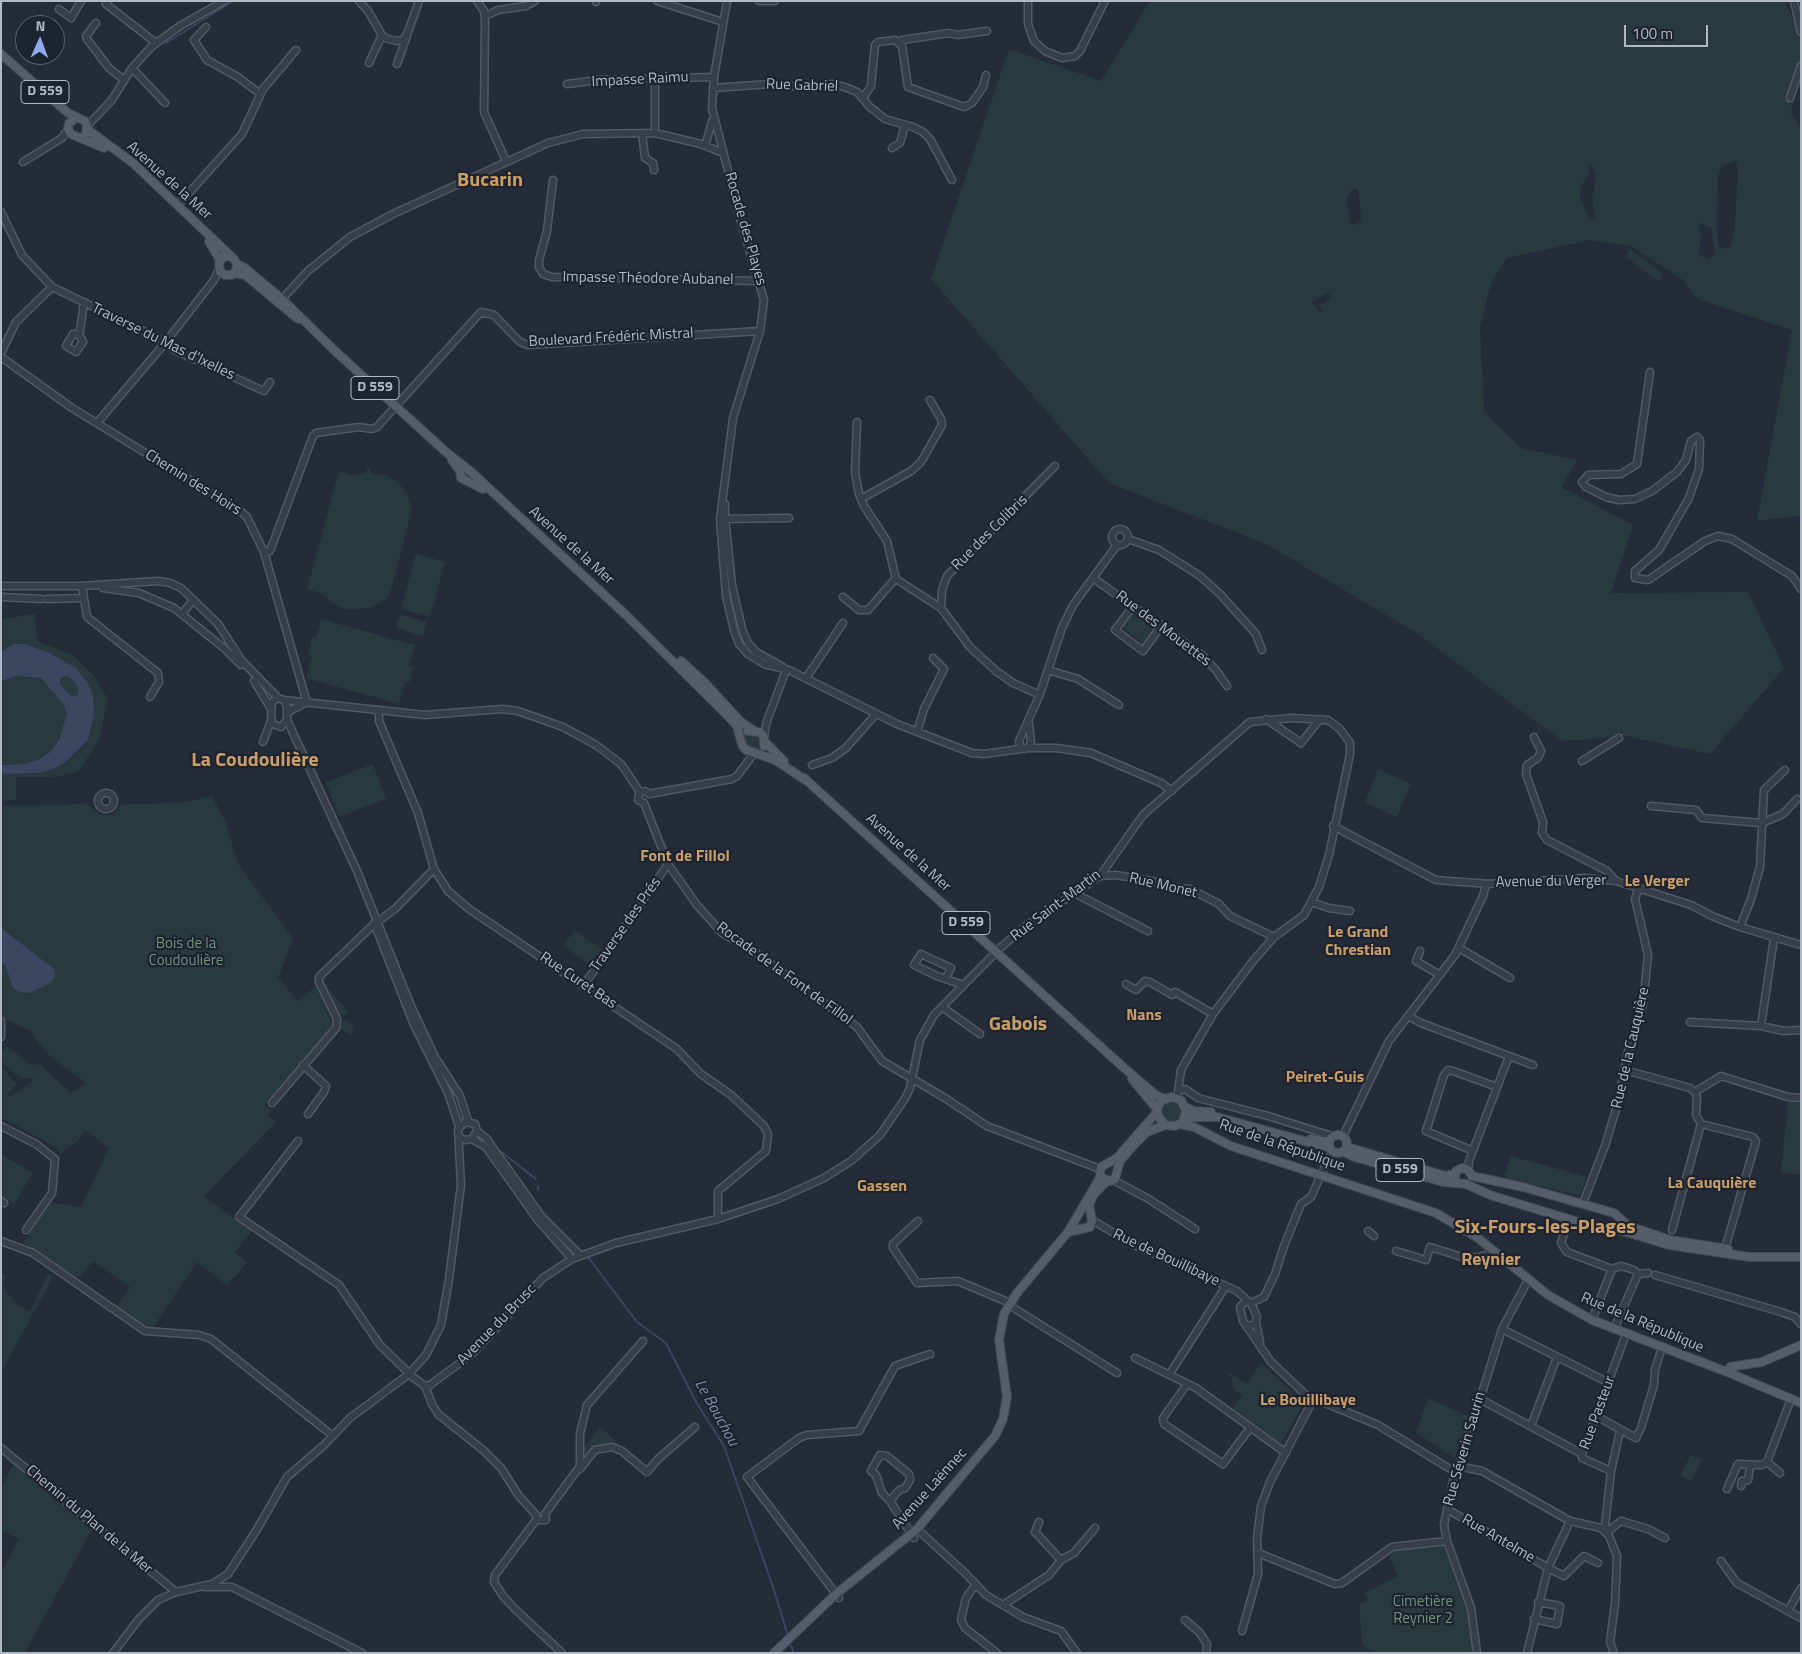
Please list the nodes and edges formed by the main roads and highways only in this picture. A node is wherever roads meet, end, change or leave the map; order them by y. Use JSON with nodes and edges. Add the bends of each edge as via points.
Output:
{"nodes":[{"id":1,"x":1,"y":54,"type":"edge"},
{"id":2,"x":14,"y":66,"type":"junction"},
{"id":3,"x":76,"y":118,"type":"junction"},
{"id":4,"x":87,"y":128,"type":"junction"},
{"id":5,"x":73,"y":132,"type":"junction"},
{"id":6,"x":229,"y":256,"type":"junction"},
{"id":7,"x":220,"y":260,"type":"junction"},
{"id":8,"x":237,"y":264,"type":"junction"},
{"id":9,"x":234,"y":273,"type":"junction"},
{"id":10,"x":304,"y":323,"type":"junction"},
{"id":11,"x":626,"y":615,"type":"junction"},
{"id":12,"x":755,"y":730,"type":"junction"},
{"id":13,"x":742,"y":738,"type":"junction"},
{"id":14,"x":764,"y":739,"type":"junction"},
{"id":15,"x":755,"y":752,"type":"junction"},
{"id":16,"x":807,"y":780,"type":"junction"},
{"id":17,"x":1123,"y":1067,"type":"junction"},
{"id":18,"x":1165,"y":1099,"type":"junction"},
{"id":19,"x":1185,"y":1107,"type":"junction"},
{"id":20,"x":1157,"y":1111,"type":"junction"},
{"id":21,"x":1181,"y":1123,"type":"junction"},
{"id":22,"x":1165,"y":1125,"type":"junction"},
{"id":23,"x":1331,"y":1144,"type":"junction"},
{"id":24,"x":1345,"y":1149,"type":"junction"},
{"id":25,"x":1468,"y":1169,"type":"junction"},
{"id":26,"x":1109,"y":1173,"type":"junction"},
{"id":27,"x":1455,"y":1174,"type":"junction"},
{"id":28,"x":1463,"y":1184,"type":"junction"},
{"id":29,"x":1081,"y":1213,"type":"junction"},
{"id":30,"x":1075,"y":1221,"type":"junction"},
{"id":31,"x":1091,"y":1221,"type":"junction"},
{"id":32,"x":1620,"y":1221,"type":"junction"},
{"id":33,"x":1080,"y":1229,"type":"junction"},
{"id":34,"x":1616,"y":1229,"type":"junction"},
{"id":35,"x":1068,"y":1232,"type":"junction"},
{"id":36,"x":1801,"y":1253,"type":"edge"},
{"id":37,"x":1801,"y":1257,"type":"edge"},
{"id":38,"x":1801,"y":1345,"type":"edge"},
{"id":39,"x":1727,"y":1372,"type":"junction"},
{"id":40,"x":1801,"y":1404,"type":"edge"},
{"id":41,"x":785,"y":1645,"type":"junction"},
{"id":42,"x":774,"y":1653,"type":"edge"},
{"id":43,"x":780,"y":1653,"type":"edge"}],
"edges":[{"from":1,"to":2,"type":"main road","name":"Avenue de la Mer","number":"D 559"},
{"from":2,"to":3,"type":"main road","name":"Avenue de la Mer","number":"D 559"},
{"from":2,"to":5,"type":"main road","name":"Avenue de la Mer","number":"D 559"},
{"from":3,"to":4,"type":"main road","name":"Avenue de la Mer","via":[[82,119]]},
{"from":3,"to":5,"type":"main road"},
{"from":4,"to":5,"type":"main road"},
{"from":4,"to":6,"type":"main road","name":"Avenue de la Mer","via":[[133,163]]},
{"from":5,"to":7,"type":"main road","name":"Avenue de la Mer","number":"D 559","via":[[115,154],[138,172],[199,230]]},
{"from":6,"to":7,"type":"main road"},
{"from":6,"to":8,"type":"main road"},
{"from":7,"to":9,"type":"main road","via":[[219,269],[225,275]]},
{"from":8,"to":9,"type":"main road"},
{"from":8,"to":10,"type":"main road","name":"Avenue de la Mer","number":"D 559","via":[[282,299]]},
{"from":9,"to":10,"type":"main road","name":"Avenue de la Mer","number":"D 559","via":[[245,275]]},
{"from":10,"to":11,"type":"main road","name":"Avenue de la Mer","number":"D 559"},
{"from":11,"to":12,"type":"main road","name":"Avenue de la Mer","number":"D 559","via":[[634,618],[704,682],[741,722]]},
{"from":11,"to":13,"type":"main road","name":"Avenue de la Mer","number":"D 559","via":[[714,701],[737,726]]},
{"from":12,"to":13,"type":"main road","via":[[746,732]]},
{"from":12,"to":14,"type":"main road"},
{"from":13,"to":15,"type":"main road","via":[[744,748]]},
{"from":14,"to":15,"type":"main road","via":[[762,749]]},
{"from":14,"to":16,"type":"main road","name":"Avenue de la Mer","number":"D 559"},
{"from":15,"to":16,"type":"main road","name":"Avenue de la Mer"},
{"from":16,"to":17,"type":"main road","name":"Avenue de la Mer","number":"D 559"},
{"from":17,"to":18,"type":"main road","number":"D 559"},
{"from":17,"to":20,"type":"main road","number":"D 559"},
{"from":18,"to":19,"type":"main road","via":[[1178,1094]]},
{"from":18,"to":20,"type":"main road"},
{"from":19,"to":21,"type":"main road","via":[[1186,1115]]},
{"from":19,"to":23,"type":"main road"},
{"from":20,"to":22,"type":"main road","via":[[1159,1120]]},
{"from":20,"to":26,"type":"main road"},
{"from":21,"to":22,"type":"main road"},
{"from":21,"to":23,"type":"main road","via":[[1202,1116],[1225,1118]]},
{"from":21,"to":39,"type":"main road","name":"Rue de la République","via":[[1231,1146],[1436,1213],[1463,1227],[1548,1295],[1592,1320]]},
{"from":22,"to":26,"type":"main road","via":[[1147,1132]]},
{"from":23,"to":24,"type":"main road"},
{"from":23,"to":24,"type":"main road","via":[[1343,1136],[1347,1142]]},
{"from":24,"to":27,"type":"main road","number":"D 559","via":[[1446,1176]]},
{"from":24,"to":28,"type":"main road","number":"D 559","via":[[1407,1172]]},
{"from":25,"to":27,"type":"main road"},
{"from":25,"to":28,"type":"main road"},
{"from":25,"to":32,"type":"main road","via":[[1614,1213]]},
{"from":26,"to":29,"type":"main road","via":[[1090,1192]]},
{"from":26,"to":31,"type":"main road","via":[[1091,1200]]},
{"from":27,"to":28,"type":"main road","via":[[1456,1181]]},
{"from":28,"to":34,"type":"main road","number":"D 559","via":[[1569,1219]]},
{"from":29,"to":30,"type":"main road","name":"Avenue Laënnec"},
{"from":29,"to":31,"type":"main road"},
{"from":30,"to":33,"type":"main road"},
{"from":30,"to":35,"type":"main road","name":"Avenue Laënnec"},
{"from":31,"to":33,"type":"main road","via":[[1085,1230]]},
{"from":32,"to":34,"type":"main road"},
{"from":32,"to":36,"type":"main road","via":[[1670,1240],[1756,1252]]},
{"from":33,"to":35,"type":"main road"},
{"from":34,"to":37,"type":"main road","number":"D 559","via":[[1669,1245],[1714,1253]]},
{"from":35,"to":41,"type":"main road","name":"Avenue Laënnec","via":[[1009,1304],[1000,1327],[1000,1354],[1011,1392],[1006,1423],[991,1448],[916,1534],[838,1596]]},
{"from":38,"to":39,"type":"main road","via":[[1762,1362],[1730,1367]]},
{"from":39,"to":40,"type":"main road","name":"Rue de la République"},
{"from":41,"to":42,"type":"main road","name":"Avenue Laënnec"},
{"from":41,"to":43,"type":"main road","name":"Avenue Laënnec"}]}
